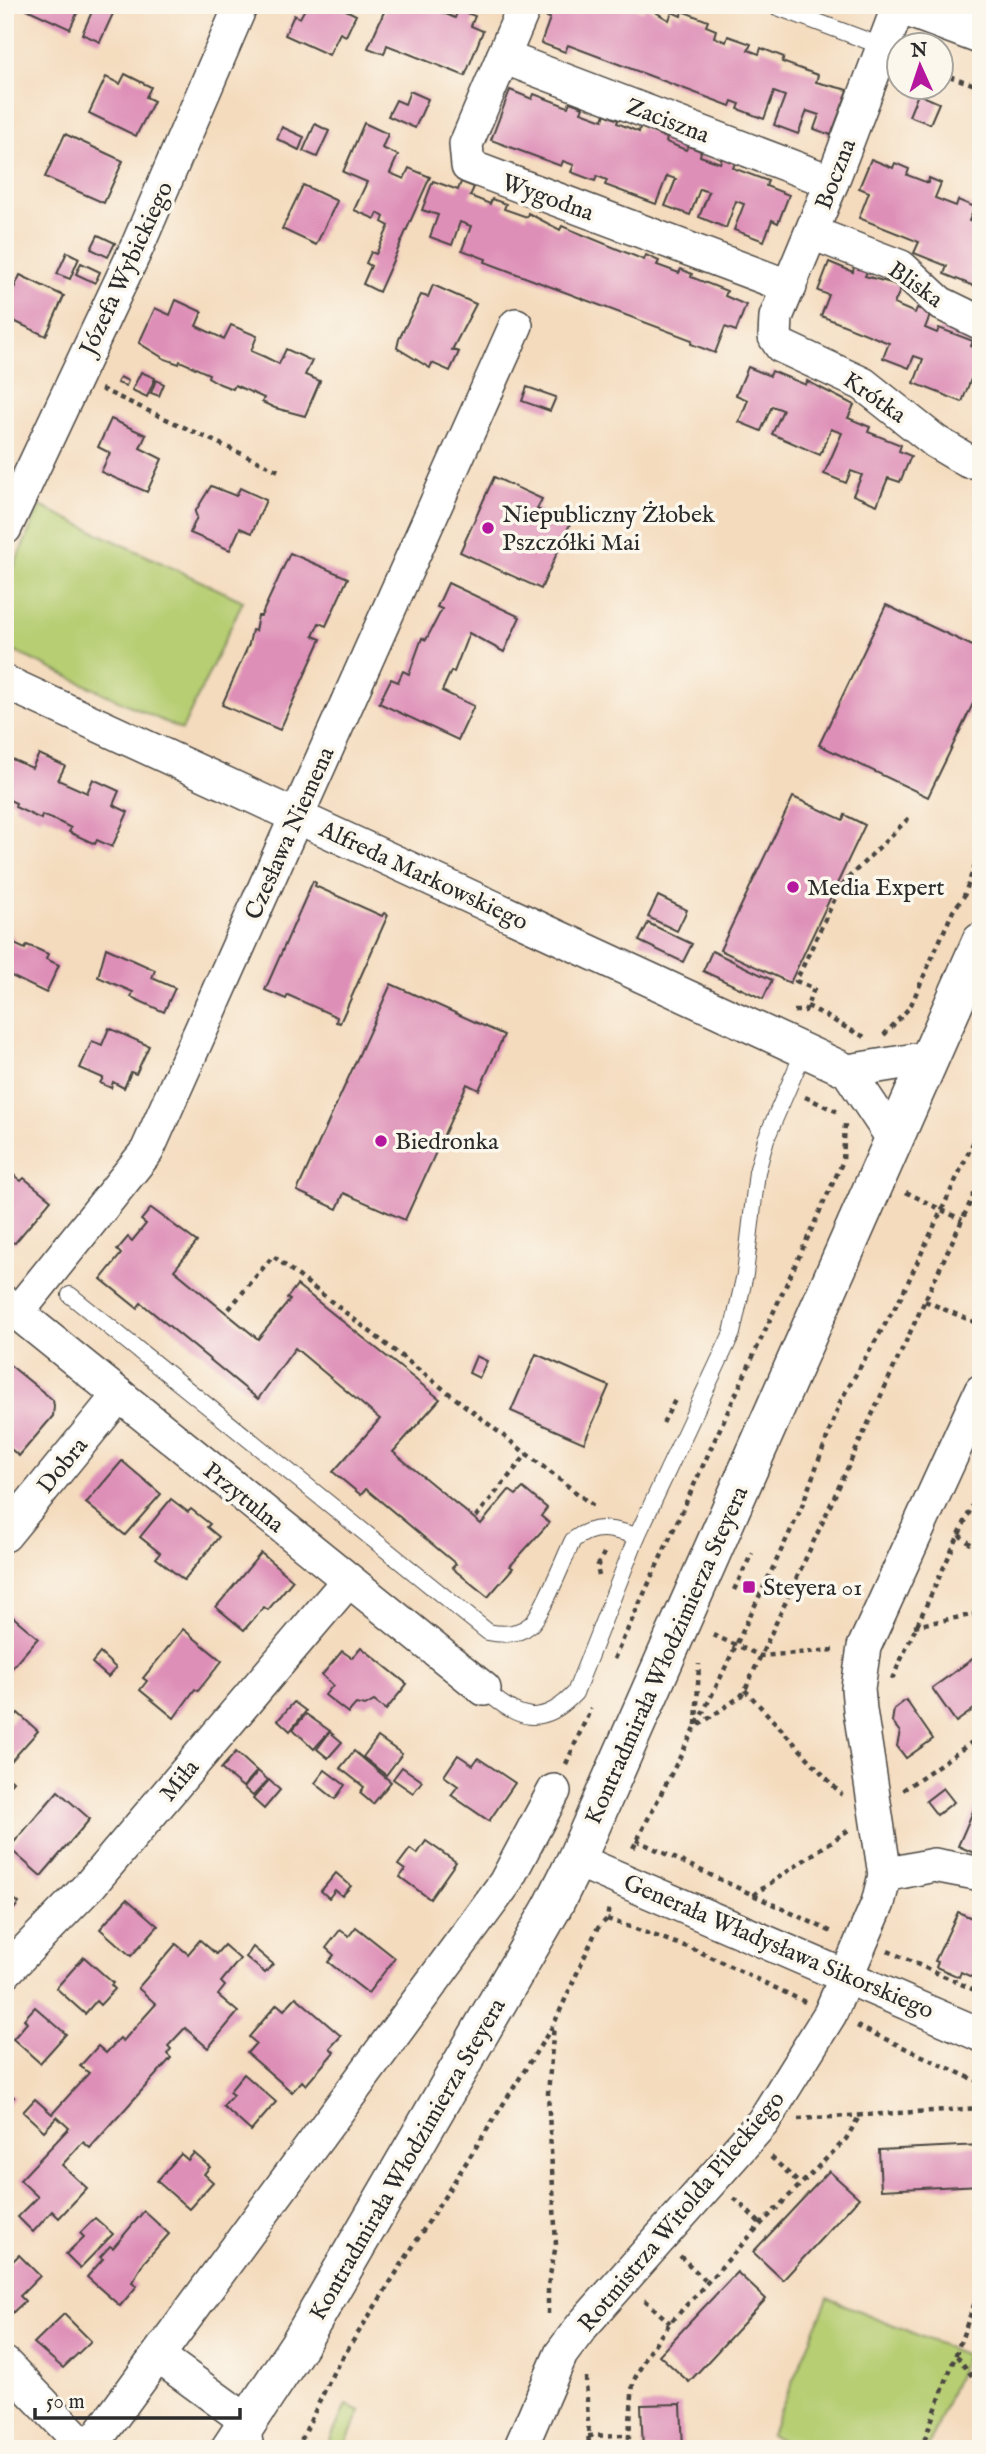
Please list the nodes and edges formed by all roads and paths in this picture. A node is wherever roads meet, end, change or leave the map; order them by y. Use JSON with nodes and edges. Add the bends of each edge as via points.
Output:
{"nodes":[{"id":1,"x":241,"y":5,"type":"edge"},
{"id":2,"x":525,"y":5,"type":"edge"},
{"id":3,"x":772,"y":5,"type":"edge"},
{"id":4,"x":900,"y":5,"type":"edge"},
{"id":5,"x":890,"y":32,"type":"edge"},
{"id":6,"x":981,"y":35,"type":"edge"},
{"id":7,"x":884,"y":47,"type":"joint"},
{"id":8,"x":503,"y":57,"type":"junction"},
{"id":9,"x":954,"y":78,"type":"edge"},
{"id":10,"x":981,"y":87,"type":"edge"},
{"id":11,"x":832,"y":182,"type":"junction"},
{"id":12,"x":812,"y":233,"type":"junction"},
{"id":13,"x":790,"y":287,"type":"junction"},
{"id":14,"x":981,"y":323,"type":"edge"},
{"id":15,"x":516,"y":325,"type":"dead end"},
{"id":16,"x":777,"y":343,"type":"joint"},
{"id":17,"x":75,"y":377,"type":"junction"},
{"id":18,"x":968,"y":461,"type":"dead end"},
{"id":19,"x":279,"y":471,"type":"dead end"},
{"id":20,"x":5,"y":528,"type":"edge"},
{"id":21,"x":5,"y":682,"type":"edge"},
{"id":22,"x":296,"y":816,"type":"junction"},
{"id":23,"x":911,"y":816,"type":"dead end"},
{"id":24,"x":981,"y":848,"type":"edge"},
{"id":25,"x":981,"y":942,"type":"edge"},
{"id":26,"x":807,"y":1006,"type":"junction"},
{"id":27,"x":791,"y":1011,"type":"dead end"},
{"id":28,"x":869,"y":1040,"type":"dead end"},
{"id":29,"x":881,"y":1040,"type":"dead end"},
{"id":30,"x":804,"y":1051,"type":"junction"},
{"id":31,"x":928,"y":1058,"type":"junction"},
{"id":32,"x":848,"y":1071,"type":"junction"},
{"id":33,"x":787,"y":1089,"type":"junction"},
{"id":34,"x":981,"y":1126,"type":"edge"},
{"id":35,"x":892,"y":1137,"type":"junction"},
{"id":36,"x":981,"y":1179,"type":"edge"},
{"id":37,"x":902,"y":1190,"type":"dead end"},
{"id":38,"x":942,"y":1211,"type":"junction"},
{"id":39,"x":962,"y":1220,"type":"junction"},
{"id":40,"x":70,"y":1295,"type":"dead end"},
{"id":41,"x":925,"y":1301,"type":"junction"},
{"id":42,"x":11,"y":1308,"type":"edge"},
{"id":43,"x":229,"y":1309,"type":"dead end"},
{"id":44,"x":981,"y":1325,"type":"edge"},
{"id":45,"x":981,"y":1391,"type":"edge"},
{"id":46,"x":119,"y":1395,"type":"junction"},
{"id":47,"x":678,"y":1397,"type":"dead end"},
{"id":48,"x":661,"y":1427,"type":"dead end"},
{"id":49,"x":527,"y":1454,"type":"junction"},
{"id":50,"x":981,"y":1487,"type":"edge"},
{"id":51,"x":601,"y":1514,"type":"dead end"},
{"id":52,"x":476,"y":1517,"type":"dead end"},
{"id":53,"x":615,"y":1530,"type":"junction"},
{"id":54,"x":5,"y":1535,"type":"edge"},
{"id":55,"x":959,"y":1535,"type":"junction"},
{"id":56,"x":638,"y":1536,"type":"junction"},
{"id":57,"x":981,"y":1552,"type":"edge"},
{"id":58,"x":347,"y":1582,"type":"junction"},
{"id":59,"x":600,"y":1582,"type":"dead end"},
{"id":60,"x":981,"y":1613,"type":"edge"},
{"id":61,"x":916,"y":1625,"type":"junction"},
{"id":62,"x":713,"y":1634,"type":"dead end"},
{"id":63,"x":866,"y":1642,"type":"junction"},
{"id":64,"x":736,"y":1645,"type":"junction"},
{"id":65,"x":761,"y":1656,"type":"junction"},
{"id":66,"x":699,"y":1662,"type":"dead end"},
{"id":67,"x":609,"y":1670,"type":"dead end"},
{"id":68,"x":890,"y":1683,"type":"dead end"},
{"id":69,"x":484,"y":1689,"type":"joint"},
{"id":70,"x":745,"y":1690,"type":"junction"},
{"id":71,"x":593,"y":1706,"type":"dead end"},
{"id":72,"x":696,"y":1727,"type":"junction"},
{"id":73,"x":981,"y":1737,"type":"edge"},
{"id":74,"x":554,"y":1791,"type":"joint"},
{"id":75,"x":843,"y":1797,"type":"dead end"},
{"id":76,"x":894,"y":1797,"type":"dead end"},
{"id":77,"x":862,"y":1821,"type":"dead end"},
{"id":78,"x":636,"y":1840,"type":"junction"},
{"id":79,"x":633,"y":1848,"type":"dead end"},
{"id":80,"x":576,"y":1860,"type":"junction"},
{"id":81,"x":981,"y":1874,"type":"edge"},
{"id":82,"x":885,"y":1875,"type":"junction"},
{"id":83,"x":752,"y":1895,"type":"junction"},
{"id":84,"x":609,"y":1907,"type":"dead end"},
{"id":85,"x":607,"y":1919,"type":"junction"},
{"id":86,"x":842,"y":1931,"type":"dead end"},
{"id":87,"x":915,"y":1963,"type":"dead end"},
{"id":88,"x":5,"y":1972,"type":"edge"},
{"id":89,"x":847,"y":1975,"type":"junction"},
{"id":90,"x":981,"y":1993,"type":"edge"},
{"id":91,"x":830,"y":2014,"type":"junction"},
{"id":92,"x":554,"y":2024,"type":"junction"},
{"id":93,"x":981,"y":2035,"type":"edge"},
{"id":94,"x":981,"y":2082,"type":"edge"},
{"id":95,"x":981,"y":2108,"type":"edge"},
{"id":96,"x":860,"y":2115,"type":"junction"},
{"id":97,"x":790,"y":2119,"type":"dead end"},
{"id":98,"x":765,"y":2152,"type":"dead end"},
{"id":99,"x":800,"y":2184,"type":"junction"},
{"id":100,"x":730,"y":2195,"type":"dead end"},
{"id":101,"x":761,"y":2224,"type":"junction"},
{"id":102,"x":677,"y":2253,"type":"dead end"},
{"id":103,"x":707,"y":2282,"type":"junction"},
{"id":104,"x":981,"y":2286,"type":"edge"},
{"id":105,"x":639,"y":2294,"type":"dead end"},
{"id":106,"x":548,"y":2314,"type":"dead end"},
{"id":107,"x":670,"y":2323,"type":"junction"},
{"id":108,"x":158,"y":2356,"type":"junction"},
{"id":109,"x":957,"y":2356,"type":"junction"},
{"id":110,"x":5,"y":2364,"type":"edge"},
{"id":111,"x":586,"y":2371,"type":"dead end"},
{"id":112,"x":981,"y":2388,"type":"edge"},
{"id":113,"x":627,"y":2435,"type":"junction"},
{"id":114,"x":588,"y":2437,"type":"junction"},
{"id":115,"x":243,"y":2443,"type":"edge"},
{"id":116,"x":88,"y":2449,"type":"edge"},
{"id":117,"x":297,"y":2449,"type":"edge"},
{"id":118,"x":520,"y":2449,"type":"edge"},
{"id":119,"x":589,"y":2449,"type":"edge"},
{"id":120,"x":628,"y":2449,"type":"edge"},
{"id":121,"x":921,"y":2449,"type":"edge"}],
"edges":[{"from":1,"to":17,"type":"street","name":"Józefa Wybickiego","via":[[137,247]]},
{"from":2,"to":8,"type":"street","name":"Wygodna"},
{"from":3,"to":7,"type":"lane"},
{"from":4,"to":5,"type":"street","name":"Boczna"},
{"from":4,"to":6,"type":"street"},
{"from":7,"to":11,"type":"street","name":"Boczna"},
{"from":8,"to":11,"type":"street","name":"Zaciszna"},
{"from":8,"to":13,"type":"street","name":"Wygodna","via":[[466,144],[468,166]]},
{"from":9,"to":10,"type":"path"},
{"from":11,"to":12,"type":"street","name":"Boczna"},
{"from":12,"to":13,"type":"street","name":"Boczna"},
{"from":12,"to":14,"type":"street","name":"Bliska","via":[[901,267],[940,303]]},
{"from":13,"to":16,"type":"street","name":"Boczna","via":[[776,317]]},
{"from":15,"to":22,"type":"street","name":"Czesława Niemena"},
{"from":16,"to":18,"type":"street","name":"Krótka","via":[[863,384],[936,442]]},
{"from":17,"to":19,"type":"path"},
{"from":17,"to":20,"type":"street","name":"Józefa Wybickiego"},
{"from":21,"to":22,"type":"street","name":"Alfreda Markowskiego"},
{"from":22,"to":30,"type":"street","name":"Alfreda Markowskiego"},
{"from":22,"to":42,"type":"street","name":"Czesława Niemena","via":[[147,1151]]},
{"from":23,"to":26,"type":"path","via":[[838,892],[796,981],[814,989]]},
{"from":24,"to":29,"type":"path","via":[[964,896],[910,1007]]},
{"from":25,"to":31,"type":"street","name":"Kontradmirała Włodzimierza Steyera"},
{"from":26,"to":27,"type":"path","via":[[805,1011]]},
{"from":26,"to":28,"type":"path"},
{"from":30,"to":32,"type":"street","name":"Alfreda Markowskiego"},
{"from":30,"to":33,"type":"lane"},
{"from":31,"to":32,"type":"street"},
{"from":31,"to":35,"type":"street","name":"Kontradmirała Włodzimierza Steyera"},
{"from":32,"to":35,"type":"street"},
{"from":33,"to":56,"type":"lane","via":[[757,1172],[745,1274],[732,1333]]},
{"from":33,"to":67,"type":"path","via":[[845,1115],[843,1161]]},
{"from":34,"to":38,"type":"path"},
{"from":35,"to":80,"type":"street","name":"Kontradmirała Włodzimierza Steyera"},
{"from":36,"to":39,"type":"path"},
{"from":37,"to":38,"type":"path"},
{"from":38,"to":39,"type":"path"},
{"from":38,"to":64,"type":"path","via":[[901,1297],[841,1400],[800,1511]]},
{"from":39,"to":41,"type":"path"},
{"from":40,"to":53,"type":"lane","via":[[488,1632],[514,1633],[534,1622],[573,1540],[595,1528]]},
{"from":41,"to":44,"type":"path"},
{"from":41,"to":65,"type":"path"},
{"from":42,"to":46,"type":"street","name":"Przytulna"},
{"from":43,"to":49,"type":"path","via":[[273,1256]]},
{"from":45,"to":63,"type":"street"},
{"from":46,"to":54,"type":"street","name":"Dobra"},
{"from":46,"to":58,"type":"street","name":"Przytulna"},
{"from":47,"to":48,"type":"path"},
{"from":49,"to":51,"type":"path"},
{"from":49,"to":52,"type":"path"},
{"from":50,"to":55,"type":"path"},
{"from":53,"to":56,"type":"lane"},
{"from":53,"to":59,"type":"path","via":[[597,1567]]},
{"from":55,"to":57,"type":"path"},
{"from":55,"to":61,"type":"path"},
{"from":56,"to":69,"type":"lane","via":[[575,1693],[558,1711],[534,1717],[505,1709]]},
{"from":58,"to":69,"type":"street","name":"Przytulna"},
{"from":58,"to":88,"type":"street","name":"Miła","via":[[90,1885]]},
{"from":60,"to":61,"type":"path"},
{"from":61,"to":63,"type":"path"},
{"from":61,"to":68,"type":"path"},
{"from":62,"to":64,"type":"path"},
{"from":63,"to":65,"type":"path"},
{"from":63,"to":82,"type":"street","via":[[859,1699]]},
{"from":64,"to":65,"type":"path"},
{"from":64,"to":72,"type":"path"},
{"from":65,"to":70,"type":"path"},
{"from":66,"to":72,"type":"path"},
{"from":70,"to":72,"type":"path"},
{"from":70,"to":75,"type":"path"},
{"from":71,"to":74,"type":"path"},
{"from":72,"to":78,"type":"path"},
{"from":73,"to":76,"type":"path"},
{"from":74,"to":108,"type":"street","name":"Kontradmirała Włodzimierza Steyera","via":[[505,1883]]},
{"from":77,"to":83,"type":"path"},
{"from":78,"to":79,"type":"path"},
{"from":78,"to":83,"type":"path"},
{"from":80,"to":89,"type":"street","name":"Generała Władysława Sikorskiego"},
{"from":80,"to":115,"type":"street","name":"Kontradmirała Włodzimierza Steyera"},
{"from":81,"to":82,"type":"street","via":[[934,1865]]},
{"from":82,"to":89,"type":"street","name":"Rotmistrza Witolda Pileckiego"},
{"from":83,"to":86,"type":"path","via":[[833,1933]]},
{"from":84,"to":85,"type":"path"},
{"from":85,"to":91,"type":"path","via":[[696,1950]]},
{"from":85,"to":92,"type":"path","via":[[597,1929]]},
{"from":87,"to":90,"type":"path"},
{"from":89,"to":91,"type":"street","name":"Rotmistrza Witolda Pileckiego"},
{"from":89,"to":93,"type":"street","name":"Generała Władysława Sikorskiego"},
{"from":91,"to":94,"type":"path"},
{"from":91,"to":118,"type":"street","name":"Rotmistrza Witolda Pileckiego","via":[[763,2122],[561,2354]]},
{"from":92,"to":106,"type":"path","via":[[548,2093],[556,2245]]},
{"from":92,"to":117,"type":"path","via":[[334,2371]]},
{"from":95,"to":96,"type":"path"},
{"from":96,"to":97,"type":"path"},
{"from":96,"to":99,"type":"path","via":[[846,2138]]},
{"from":98,"to":99,"type":"path"},
{"from":99,"to":101,"type":"path"},
{"from":100,"to":101,"type":"path"},
{"from":101,"to":103,"type":"path"},
{"from":102,"to":103,"type":"path"},
{"from":103,"to":107,"type":"path"},
{"from":104,"to":109,"type":"path"},
{"from":105,"to":107,"type":"path"},
{"from":107,"to":113,"type":"path","via":[[633,2382]]},
{"from":108,"to":115,"type":"street","via":[[236,2413]]},
{"from":108,"to":116,"type":"street","name":"Kontradmirała Włodzimierza Steyera"},
{"from":109,"to":112,"type":"path"},
{"from":109,"to":121,"type":"path"},
{"from":110,"to":116,"type":"street"},
{"from":111,"to":114,"type":"path"},
{"from":113,"to":114,"type":"path"},
{"from":113,"to":120,"type":"path"},
{"from":114,"to":119,"type":"path"}]}
